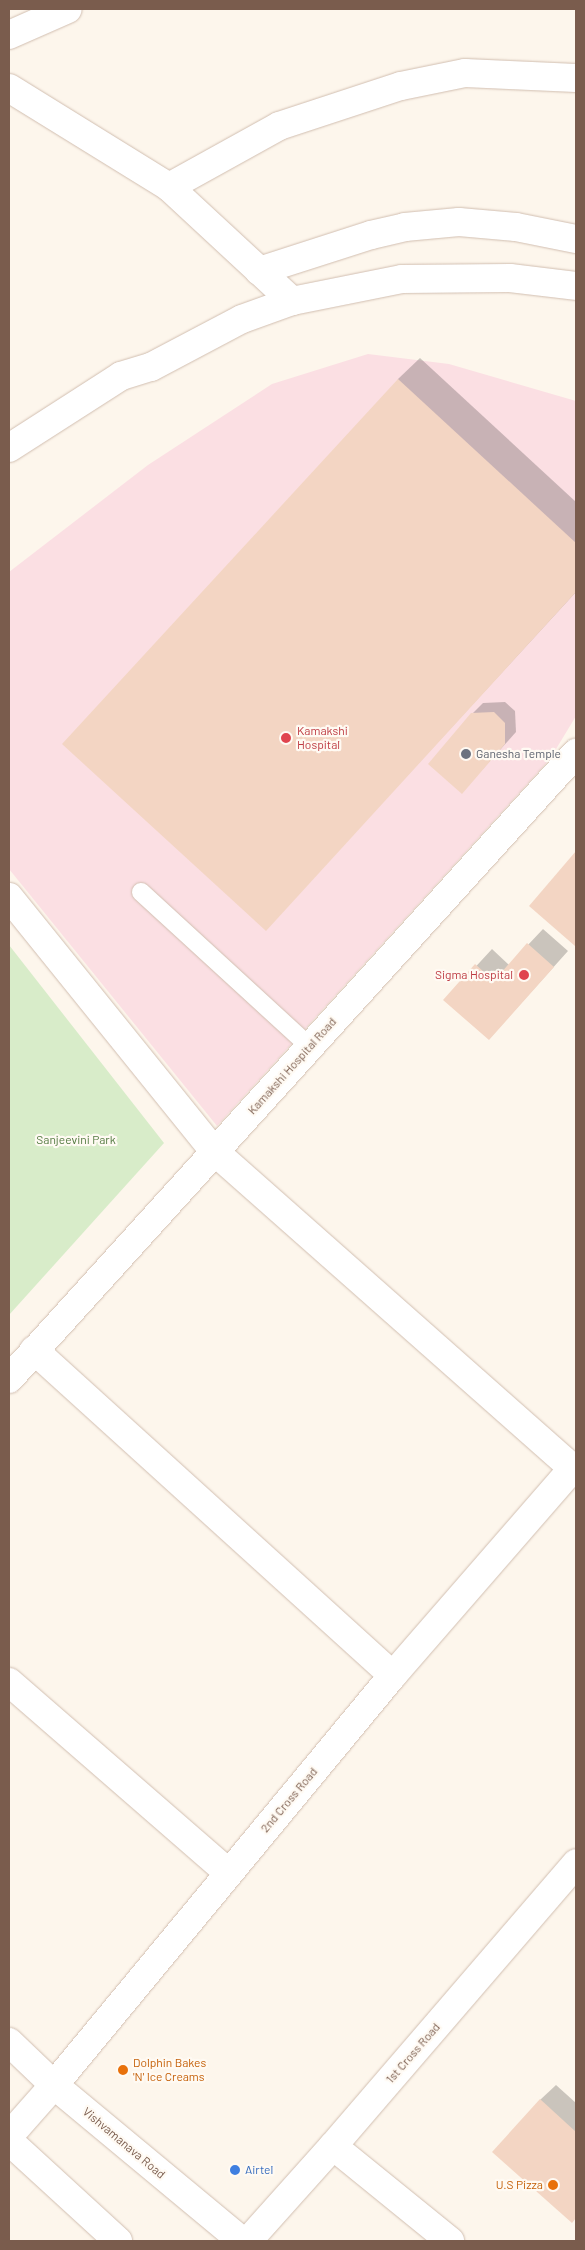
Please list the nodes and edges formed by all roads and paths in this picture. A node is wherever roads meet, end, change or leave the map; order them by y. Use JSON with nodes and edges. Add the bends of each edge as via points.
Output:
{"nodes":[{"id":1,"x":68,"y":9,"type":"edge"},
{"id":2,"x":9,"y":35,"type":"edge"},
{"id":3,"x":576,"y":78,"type":"edge"},
{"id":4,"x":9,"y":88,"type":"edge"},
{"id":5,"x":169,"y":188,"type":"junction"},
{"id":6,"x":576,"y":239,"type":"edge"},
{"id":7,"x":259,"y":271,"type":"junction"},
{"id":8,"x":576,"y":286,"type":"edge"},
{"id":9,"x":292,"y":301,"type":"junction"},
{"id":10,"x":9,"y":448,"type":"edge"},
{"id":11,"x":576,"y":754,"type":"edge"},
{"id":12,"x":141,"y":892,"type":"dead end"},
{"id":13,"x":9,"y":897,"type":"edge"},
{"id":14,"x":309,"y":1046,"type":"junction"},
{"id":15,"x":214,"y":1151,"type":"junction"},
{"id":16,"x":34,"y":1350,"type":"junction"},
{"id":17,"x":9,"y":1379,"type":"edge"},
{"id":18,"x":575,"y":1469,"type":"edge"},
{"id":19,"x":393,"y":1674,"type":"junction"},
{"id":20,"x":9,"y":1682,"type":"edge"},
{"id":21,"x":576,"y":1863,"type":"edge"},
{"id":22,"x":229,"y":1873,"type":"junction"},
{"id":23,"x":9,"y":2042,"type":"edge"},
{"id":24,"x":54,"y":2085,"type":"junction"},
{"id":25,"x":9,"y":2136,"type":"edge"},
{"id":26,"x":9,"y":2141,"type":"edge"},
{"id":27,"x":333,"y":2146,"type":"junction"},
{"id":28,"x":118,"y":2241,"type":"edge"},
{"id":29,"x":242,"y":2241,"type":"edge"},
{"id":30,"x":248,"y":2241,"type":"edge"},
{"id":31,"x":450,"y":2241,"type":"edge"}],
"edges":[{"from":1,"to":2,"type":"street"},
{"from":3,"to":5,"type":"street","via":[[465,73],[401,86],[279,126]]},
{"from":4,"to":5,"type":"street"},
{"from":5,"to":7,"type":"street"},
{"from":6,"to":7,"type":"street","via":[[516,227],[459,222],[406,227],[371,234]]},
{"from":7,"to":9,"type":"street"},
{"from":8,"to":9,"type":"street","via":[[510,278],[402,279]]},
{"from":9,"to":10,"type":"street","via":[[242,318],[151,367],[120,376]]},
{"from":11,"to":14,"type":"street","name":"Kamakshi Hospital Road"},
{"from":12,"to":14,"type":"lane"},
{"from":13,"to":15,"type":"street"},
{"from":14,"to":15,"type":"street","name":"Kamakshi Hospital Road"},
{"from":15,"to":16,"type":"street","name":"Kamakshi Hospital Road"},
{"from":15,"to":18,"type":"street"},
{"from":16,"to":17,"type":"street","name":"Kamakshi Hospital Road"},
{"from":16,"to":19,"type":"street"},
{"from":18,"to":19,"type":"street","name":"2nd Cross Road"},
{"from":19,"to":22,"type":"street","name":"2nd Cross Road"},
{"from":20,"to":22,"type":"street"},
{"from":21,"to":27,"type":"street","name":"1st Cross Road"},
{"from":22,"to":24,"type":"street","name":"2nd Cross Road"},
{"from":23,"to":24,"type":"street","name":"Vishvamanava Road"},
{"from":24,"to":25,"type":"street","name":"2nd Cross Road"},
{"from":24,"to":29,"type":"street","name":"Vishvamanava Road"},
{"from":26,"to":28,"type":"street"},
{"from":27,"to":30,"type":"street","name":"1st Cross Road"},
{"from":27,"to":31,"type":"street"}]}
